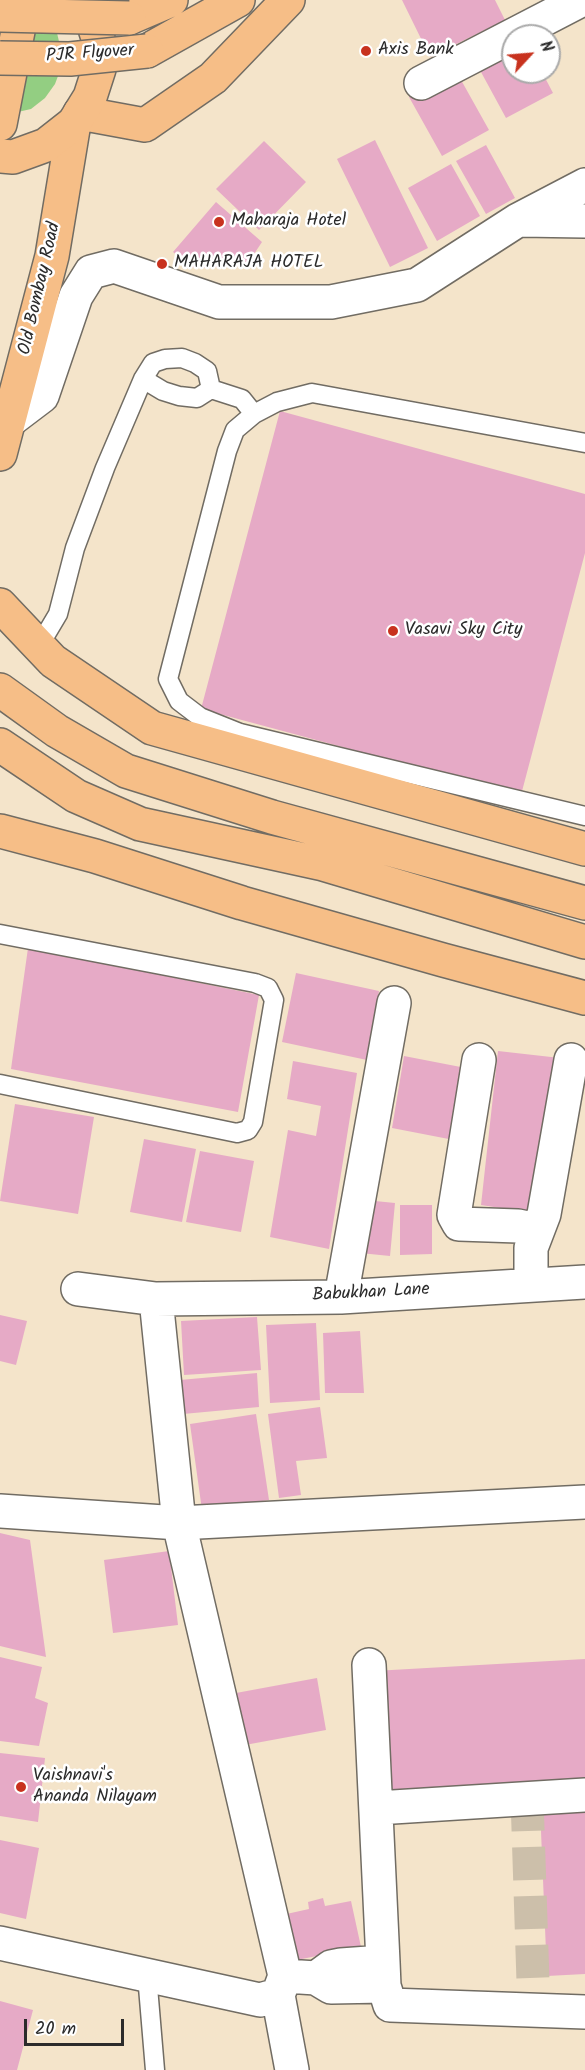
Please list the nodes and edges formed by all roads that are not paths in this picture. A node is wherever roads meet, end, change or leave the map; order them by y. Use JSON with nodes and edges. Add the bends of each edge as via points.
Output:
{"nodes":[{"id":1,"x":24,"y":0,"type":"edge"},
{"id":2,"x":122,"y":0,"type":"edge"},
{"id":3,"x":171,"y":0,"type":"edge"},
{"id":4,"x":238,"y":0,"type":"edge"},
{"id":5,"x":288,"y":0,"type":"edge"},
{"id":6,"x":581,"y":0,"type":"edge"},
{"id":7,"x":88,"y":6,"type":"edge"},
{"id":8,"x":0,"y":15,"type":"edge"},
{"id":9,"x":0,"y":58,"type":"edge"},
{"id":10,"x":421,"y":83,"type":"dead end"},
{"id":11,"x":77,"y":118,"type":"junction"},
{"id":12,"x":0,"y":124,"type":"edge"},
{"id":13,"x":0,"y":156,"type":"edge"},
{"id":14,"x":585,"y":185,"type":"edge"},
{"id":15,"x":518,"y":220,"type":"junction"},
{"id":16,"x":585,"y":221,"type":"edge"},
{"id":17,"x":143,"y":379,"type":"junction"},
{"id":18,"x":211,"y":389,"type":"junction"},
{"id":19,"x":254,"y":414,"type":"junction"},
{"id":20,"x":9,"y":422,"type":"junction"},
{"id":21,"x":585,"y":443,"type":"edge"},
{"id":22,"x":0,"y":454,"type":"edge"},
{"id":23,"x":0,"y":605,"type":"edge"},
{"id":24,"x":39,"y":646,"type":"junction"},
{"id":25,"x":0,"y":690,"type":"edge"},
{"id":26,"x":0,"y":745,"type":"edge"},
{"id":27,"x":585,"y":816,"type":"edge"},
{"id":28,"x":0,"y":831,"type":"edge"},
{"id":29,"x":585,"y":849,"type":"edge"},
{"id":30,"x":585,"y":903,"type":"edge"},
{"id":31,"x":1,"y":934,"type":"edge"},
{"id":32,"x":585,"y":942,"type":"edge"},
{"id":33,"x":585,"y":998,"type":"edge"},
{"id":34,"x":394,"y":1003,"type":"dead end"},
{"id":35,"x":479,"y":1060,"type":"dead end"},
{"id":36,"x":571,"y":1060,"type":"dead end"},
{"id":37,"x":0,"y":1083,"type":"edge"},
{"id":38,"x":537,"y":1230,"type":"junction"},
{"id":39,"x":585,"y":1282,"type":"edge"},
{"id":40,"x":531,"y":1285,"type":"junction"},
{"id":41,"x":78,"y":1289,"type":"dead end"},
{"id":42,"x":341,"y":1297,"type":"junction"},
{"id":43,"x":156,"y":1299,"type":"junction"},
{"id":44,"x":585,"y":1502,"type":"edge"},
{"id":45,"x":0,"y":1511,"type":"edge"},
{"id":46,"x":179,"y":1523,"type":"junction"},
{"id":47,"x":369,"y":1665,"type":"dead end"},
{"id":48,"x":585,"y":1795,"type":"edge"},
{"id":49,"x":377,"y":1808,"type":"junction"},
{"id":50,"x":0,"y":1943,"type":"edge"},
{"id":51,"x":384,"y":1974,"type":"junction"},
{"id":52,"x":147,"y":1975,"type":"junction"},
{"id":53,"x":293,"y":1983,"type":"junction"},
{"id":54,"x":585,"y":2012,"type":"edge"},
{"id":55,"x":155,"y":2070,"type":"edge"},
{"id":56,"x":292,"y":2070,"type":"edge"}],
"edges":[{"from":1,"to":12,"type":"main road","bridge":true},
{"from":2,"to":7,"type":"main road"},
{"from":3,"to":8,"type":"main road","name":"PJR Flyover","bridge":true,"via":[[129,18]]},
{"from":4,"to":9,"type":"main road","name":"PJR Flyover","bridge":true,"via":[[147,51],[70,59]]},
{"from":5,"to":11,"type":"main road","via":[[213,78],[145,125]]},
{"from":6,"to":10,"type":"street"},
{"from":7,"to":11,"type":"main road","via":[[98,38],[99,69],[90,98]]},
{"from":11,"to":13,"type":"main road","via":[[46,145],[13,157]]},
{"from":11,"to":20,"type":"main road","name":"Old Bombay Road","via":[[52,256]]},
{"from":14,"to":15,"type":"street"},
{"from":15,"to":16,"type":"street"},
{"from":15,"to":20,"type":"street","via":[[417,285],[331,302],[219,302],[114,266],[91,272],[76,296],[42,396]]},
{"from":17,"to":18,"type":"lane","via":[[179,396],[197,398]]},
{"from":17,"to":18,"type":"lane","via":[[153,363],[182,358],[207,370]]},
{"from":17,"to":24,"type":"lane","via":[[75,548],[58,614]]},
{"from":18,"to":19,"type":"lane","via":[[242,399]]},
{"from":19,"to":21,"type":"lane","via":[[278,402],[312,393]]},
{"from":19,"to":27,"type":"lane","via":[[235,430],[224,462],[168,679],[179,701],[200,717],[240,733]]},
{"from":20,"to":22,"type":"main road","name":"Old Bombay Road"},
{"from":23,"to":24,"type":"main road"},
{"from":24,"to":29,"type":"main road","via":[[53,661],[152,728]]},
{"from":25,"to":30,"type":"main road","via":[[57,731],[126,771],[272,817]]},
{"from":26,"to":32,"type":"main road","via":[[76,796],[140,824],[323,864]]},
{"from":28,"to":33,"type":"main road"},
{"from":31,"to":37,"type":"lane","via":[[255,983],[268,988],[274,1000],[253,1122],[248,1130],[237,1133]]},
{"from":34,"to":42,"type":"street"},
{"from":35,"to":38,"type":"street","via":[[454,1215],[459,1224]]},
{"from":36,"to":38,"type":"street","via":[[544,1214]]},
{"from":38,"to":40,"type":"street","via":[[531,1248]]},
{"from":39,"to":40,"type":"street","name":"Babukhan Lane"},
{"from":40,"to":42,"type":"street","name":"Babukhan Lane"},
{"from":41,"to":43,"type":"street","name":"Babukhan Lane"},
{"from":42,"to":43,"type":"street","name":"Babukhan Lane"},
{"from":43,"to":46,"type":"street"},
{"from":44,"to":46,"type":"street"},
{"from":45,"to":46,"type":"street"},
{"from":46,"to":53,"type":"street"},
{"from":47,"to":49,"type":"street"},
{"from":48,"to":49,"type":"street"},
{"from":49,"to":51,"type":"street"},
{"from":50,"to":52,"type":"street"},
{"from":51,"to":53,"type":"street","via":[[331,1987]]},
{"from":51,"to":54,"type":"street","via":[[390,2006],[395,2008]]},
{"from":52,"to":53,"type":"street","via":[[260,2000]]},
{"from":52,"to":55,"type":"lane"},
{"from":53,"to":56,"type":"street"}]}
